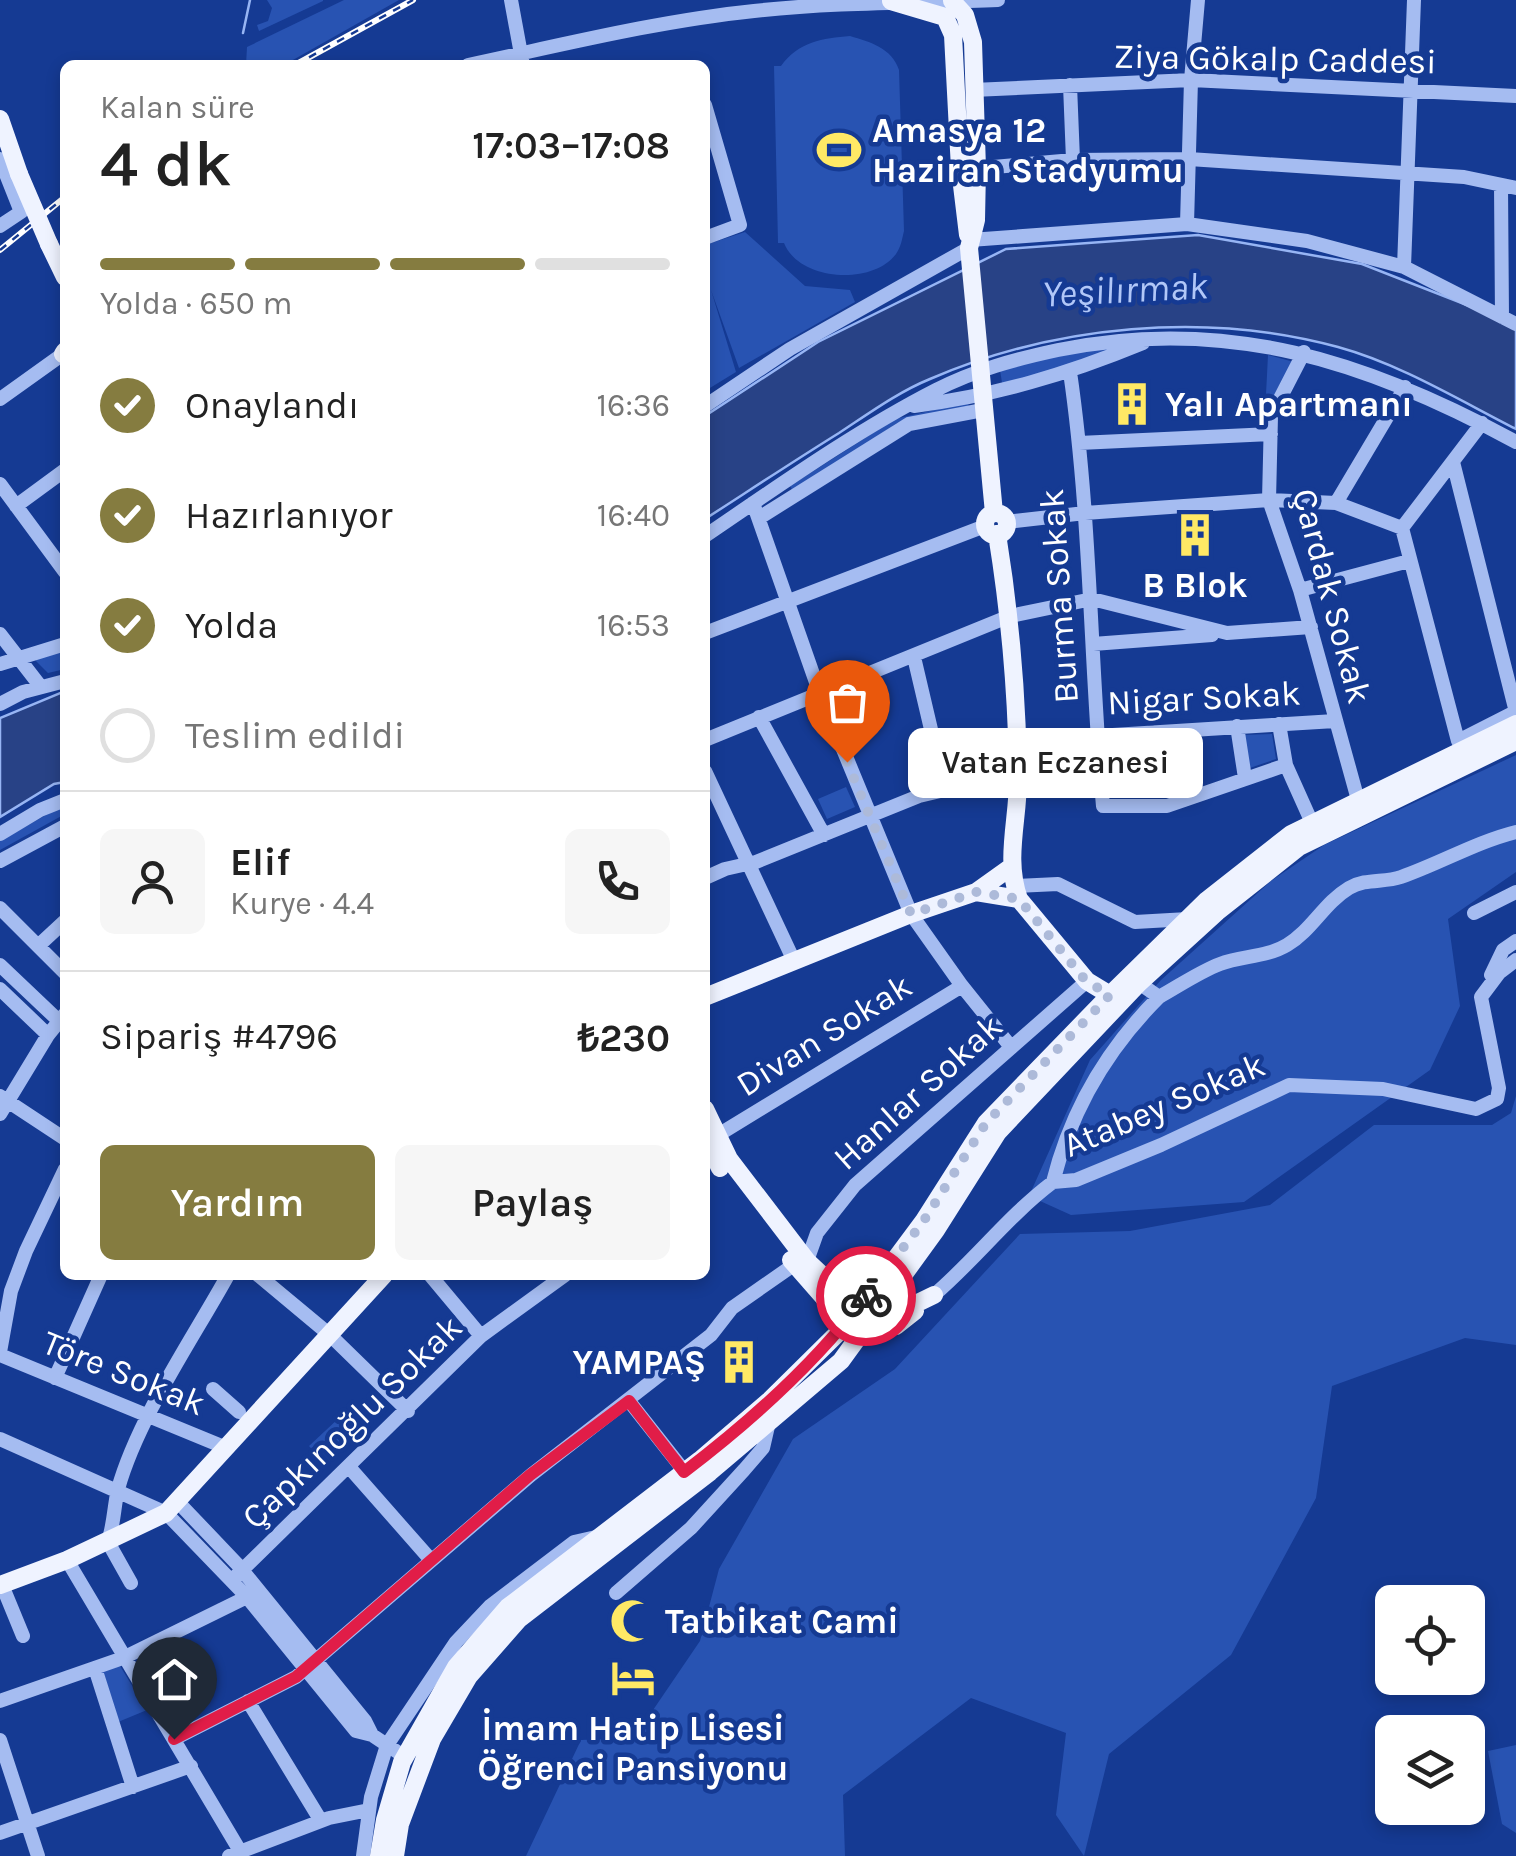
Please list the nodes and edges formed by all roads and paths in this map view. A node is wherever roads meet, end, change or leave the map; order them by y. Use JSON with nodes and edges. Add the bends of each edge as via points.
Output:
{"nodes":[{"id":1,"x":511,"y":0,"type":"edge"},
{"id":2,"x":998,"y":0,"type":"edge"},
{"id":3,"x":1198,"y":0,"type":"edge"},
{"id":4,"x":1414,"y":0,"type":"edge"},
{"id":5,"x":891,"y":2,"type":"edge"},
{"id":6,"x":952,"y":2,"type":"edge"},
{"id":7,"x":521,"y":60,"type":"edge"},
{"id":8,"x":1191,"y":80,"type":"junction"},
{"id":9,"x":1070,"y":86,"type":"junction"},
{"id":10,"x":973,"y":90,"type":"junction"},
{"id":11,"x":1410,"y":92,"type":"junction"},
{"id":12,"x":1516,"y":96,"type":"edge"},
{"id":13,"x":710,"y":118,"type":"edge"},
{"id":14,"x":0,"y":124,"type":"edge"},
{"id":15,"x":0,"y":159,"type":"edge"},
{"id":16,"x":1188,"y":159,"type":"junction"},
{"id":17,"x":1073,"y":160,"type":"junction"},
{"id":18,"x":969,"y":169,"type":"junction"},
{"id":19,"x":1408,"y":173,"type":"junction"},
{"id":20,"x":1508,"y":186,"type":"edge"},
{"id":21,"x":1186,"y":224,"type":"junction"},
{"id":22,"x":0,"y":226,"type":"edge"},
{"id":23,"x":710,"y":236,"type":"edge"},
{"id":24,"x":970,"y":247,"type":"junction"},
{"id":25,"x":60,"y":266,"type":"edge"},
{"id":26,"x":1404,"y":268,"type":"junction"},
{"id":27,"x":1509,"y":320,"type":"edge"},
{"id":28,"x":1153,"y":339,"type":"junction"},
{"id":29,"x":1304,"y":352,"type":"junction"},
{"id":30,"x":60,"y":356,"type":"edge"},
{"id":31,"x":980,"y":367,"type":"junction"},
{"id":32,"x":1070,"y":372,"type":"junction"},
{"id":33,"x":1406,"y":387,"type":"junction"},
{"id":34,"x":0,"y":399,"type":"edge"},
{"id":35,"x":710,"y":403,"type":"edge"},
{"id":36,"x":982,"y":404,"type":"junction"},
{"id":37,"x":904,"y":408,"type":"junction"},
{"id":38,"x":1482,"y":424,"type":"junction"},
{"id":39,"x":1270,"y":434,"type":"junction"},
{"id":40,"x":1516,"y":442,"type":"edge"},
{"id":41,"x":1080,"y":443,"type":"junction"},
{"id":42,"x":1453,"y":462,"type":"junction"},
{"id":43,"x":60,"y":474,"type":"edge"},
{"id":44,"x":0,"y":484,"type":"edge"},
{"id":45,"x":1269,"y":500,"type":"junction"},
{"id":46,"x":1336,"y":502,"type":"junction"},
{"id":47,"x":16,"y":506,"type":"junction"},
{"id":48,"x":756,"y":510,"type":"junction"},
{"id":49,"x":1085,"y":512,"type":"junction"},
{"id":50,"x":996,"y":524,"type":"junction"},
{"id":51,"x":1402,"y":528,"type":"junction"},
{"id":52,"x":710,"y":533,"type":"edge"},
{"id":53,"x":1409,"y":560,"type":"junction"},
{"id":54,"x":60,"y":562,"type":"edge"},
{"id":55,"x":1300,"y":590,"type":"junction"},
{"id":56,"x":1092,"y":599,"type":"junction"},
{"id":57,"x":789,"y":600,"type":"junction"},
{"id":58,"x":1010,"y":616,"type":"junction"},
{"id":59,"x":1311,"y":627,"type":"junction"},
{"id":60,"x":710,"y":631,"type":"edge"},
{"id":61,"x":0,"y":634,"type":"edge"},
{"id":62,"x":1227,"y":634,"type":"junction"},
{"id":63,"x":1093,"y":644,"type":"junction"},
{"id":64,"x":60,"y":645,"type":"edge"},
{"id":65,"x":18,"y":657,"type":"junction"},
{"id":66,"x":914,"y":657,"type":"junction"},
{"id":67,"x":0,"y":664,"type":"edge"},
{"id":68,"x":60,"y":682,"type":"edge"},
{"id":69,"x":41,"y":688,"type":"junction"},
{"id":70,"x":819,"y":692,"type":"junction"},
{"id":71,"x":0,"y":704,"type":"edge"},
{"id":72,"x":1515,"y":712,"type":"edge"},
{"id":73,"x":758,"y":717,"type":"junction"},
{"id":74,"x":1335,"y":720,"type":"junction"},
{"id":75,"x":1279,"y":724,"type":"junction"},
{"id":76,"x":1516,"y":724,"type":"edge"},
{"id":77,"x":1237,"y":726,"type":"junction"},
{"id":78,"x":1097,"y":734,"type":"junction"},
{"id":79,"x":710,"y":738,"type":"edge"},
{"id":80,"x":1017,"y":741,"type":"junction"},
{"id":81,"x":1516,"y":741,"type":"edge"},
{"id":82,"x":1286,"y":765,"type":"junction"},
{"id":83,"x":1244,"y":778,"type":"junction"},
{"id":84,"x":710,"y":781,"type":"edge"},
{"id":85,"x":1018,"y":782,"type":"junction"},
{"id":86,"x":944,"y":789,"type":"junction"},
{"id":87,"x":1358,"y":800,"type":"junction"},
{"id":88,"x":60,"y":802,"type":"edge"},
{"id":89,"x":868,"y":816,"type":"junction"},
{"id":90,"x":1312,"y":823,"type":"junction"},
{"id":91,"x":60,"y":829,"type":"edge"},
{"id":92,"x":1516,"y":832,"type":"edge"},
{"id":93,"x":0,"y":834,"type":"edge"},
{"id":94,"x":824,"y":835,"type":"junction"},
{"id":95,"x":0,"y":861,"type":"edge"},
{"id":96,"x":751,"y":864,"type":"junction"},
{"id":97,"x":710,"y":876,"type":"edge"},
{"id":98,"x":1015,"y":884,"type":"junction"},
{"id":99,"x":976,"y":892,"type":"junction"},
{"id":100,"x":1516,"y":892,"type":"edge"},
{"id":101,"x":0,"y":908,"type":"edge"},
{"id":102,"x":1474,"y":913,"type":"dead end"},
{"id":103,"x":911,"y":914,"type":"junction"},
{"id":104,"x":1188,"y":919,"type":"junction"},
{"id":105,"x":60,"y":926,"type":"edge"},
{"id":106,"x":1516,"y":941,"type":"edge"},
{"id":107,"x":38,"y":946,"type":"junction"},
{"id":108,"x":1516,"y":960,"type":"edge"},
{"id":109,"x":794,"y":961,"type":"junction"},
{"id":110,"x":0,"y":965,"type":"edge"},
{"id":111,"x":60,"y":968,"type":"edge"},
{"id":112,"x":1086,"y":981,"type":"junction"},
{"id":113,"x":1140,"y":983,"type":"junction"},
{"id":114,"x":962,"y":986,"type":"junction"},
{"id":115,"x":0,"y":990,"type":"edge"},
{"id":116,"x":1484,"y":990,"type":"junction"},
{"id":117,"x":710,"y":995,"type":"edge"},
{"id":118,"x":1110,"y":995,"type":"junction"},
{"id":119,"x":1159,"y":997,"type":"junction"},
{"id":120,"x":60,"y":1016,"type":"edge"},
{"id":121,"x":60,"y":1020,"type":"edge"},
{"id":122,"x":48,"y":1035,"type":"junction"},
{"id":123,"x":1011,"y":1047,"type":"junction"},
{"id":124,"x":2,"y":1104,"type":"edge"},
{"id":125,"x":60,"y":1136,"type":"edge"},
{"id":126,"x":712,"y":1136,"type":"edge"},
{"id":127,"x":718,"y":1166,"type":"edge"},
{"id":128,"x":60,"y":1180,"type":"edge"},
{"id":129,"x":1053,"y":1182,"type":"junction"},
{"id":130,"x":801,"y":1262,"type":"junction"},
{"id":131,"x":99,"y":1280,"type":"edge"},
{"id":132,"x":225,"y":1280,"type":"edge"},
{"id":133,"x":268,"y":1280,"type":"edge"},
{"id":134,"x":380,"y":1280,"type":"edge"},
{"id":135,"x":434,"y":1280,"type":"edge"},
{"id":136,"x":558,"y":1280,"type":"edge"},
{"id":137,"x":934,"y":1295,"type":"junction"},
{"id":138,"x":871,"y":1303,"type":"junction"},
{"id":139,"x":854,"y":1326,"type":"junction"},
{"id":140,"x":330,"y":1335,"type":"junction"},
{"id":141,"x":481,"y":1336,"type":"junction"},
{"id":142,"x":0,"y":1354,"type":"edge"},
{"id":143,"x":55,"y":1378,"type":"junction"},
{"id":144,"x":213,"y":1389,"type":"dead end"},
{"id":145,"x":629,"y":1401,"type":"junction"},
{"id":146,"x":408,"y":1411,"type":"junction"},
{"id":147,"x":148,"y":1416,"type":"junction"},
{"id":148,"x":243,"y":1416,"type":"junction"},
{"id":149,"x":769,"y":1422,"type":"junction"},
{"id":150,"x":0,"y":1438,"type":"edge"},
{"id":151,"x":224,"y":1447,"type":"junction"},
{"id":152,"x":349,"y":1467,"type":"junction"},
{"id":153,"x":684,"y":1472,"type":"junction"},
{"id":154,"x":118,"y":1490,"type":"junction"},
{"id":155,"x":171,"y":1507,"type":"junction"},
{"id":156,"x":602,"y":1536,"type":"junction"},
{"id":157,"x":108,"y":1542,"type":"junction"},
{"id":158,"x":430,"y":1559,"type":"junction"},
{"id":159,"x":66,"y":1560,"type":"junction"},
{"id":160,"x":237,"y":1575,"type":"junction"},
{"id":161,"x":131,"y":1583,"type":"dead end"},
{"id":162,"x":1,"y":1585,"type":"edge"},
{"id":163,"x":616,"y":1593,"type":"dead end"},
{"id":164,"x":247,"y":1597,"type":"junction"},
{"id":165,"x":23,"y":1636,"type":"dead end"},
{"id":166,"x":124,"y":1658,"type":"junction"},
{"id":167,"x":310,"y":1666,"type":"junction"},
{"id":168,"x":95,"y":1668,"type":"junction"},
{"id":169,"x":202,"y":1678,"type":"dead end"},
{"id":170,"x":149,"y":1699,"type":"junction"},
{"id":171,"x":0,"y":1701,"type":"edge"},
{"id":172,"x":248,"y":1701,"type":"junction"},
{"id":173,"x":174,"y":1739,"type":"junction"},
{"id":174,"x":0,"y":1740,"type":"edge"},
{"id":175,"x":386,"y":1745,"type":"junction"},
{"id":176,"x":405,"y":1757,"type":"junction"},
{"id":177,"x":191,"y":1766,"type":"junction"},
{"id":178,"x":133,"y":1788,"type":"junction"},
{"id":179,"x":369,"y":1810,"type":"junction"},
{"id":180,"x":321,"y":1821,"type":"junction"},
{"id":181,"x":27,"y":1823,"type":"junction"},
{"id":182,"x":0,"y":1834,"type":"edge"},
{"id":183,"x":238,"y":1855,"type":"edge"},
{"id":184,"x":38,"y":1856,"type":"edge"},
{"id":185,"x":363,"y":1856,"type":"edge"},
{"id":186,"x":379,"y":1856,"type":"edge"},
{"id":187,"x":395,"y":1856,"type":"edge"}],
"edges":[{"from":1,"to":7,"type":"street"},
{"from":2,"to":6,"type":"street"},
{"from":3,"to":8,"type":"street"},
{"from":4,"to":11,"type":"street"},
{"from":5,"to":6,"type":"street"},
{"from":5,"to":7,"type":"street","via":[[744,12]]},
{"from":5,"to":18,"type":"main road","via":[[945,17]]},
{"from":6,"to":10,"type":"main road","via":[[973,42]]},
{"from":8,"to":9,"type":"street","name":"Ziya Gökalp Caddesi"},
{"from":8,"to":11,"type":"street","name":"Ziya Gökalp Caddesi"},
{"from":8,"to":16,"type":"street"},
{"from":9,"to":10,"type":"street","name":"Ziya Gökalp Caddesi"},
{"from":9,"to":17,"type":"street"},
{"from":10,"to":18,"type":"main road"},
{"from":11,"to":12,"type":"street","name":"Ziya Gökalp Caddesi"},
{"from":11,"to":19,"type":"street"},
{"from":13,"to":23,"type":"street","via":[[740,226]]},
{"from":14,"to":25,"type":"main road","bridge":true},
{"from":15,"to":22,"type":"street","via":[[22,212]]},
{"from":16,"to":17,"type":"street"},
{"from":16,"to":19,"type":"street"},
{"from":16,"to":21,"type":"street"},
{"from":17,"to":18,"type":"street"},
{"from":18,"to":24,"type":"main road"},
{"from":19,"to":20,"type":"street"},
{"from":19,"to":26,"type":"street"},
{"from":20,"to":27,"type":"street"},
{"from":21,"to":24,"type":"street"},
{"from":21,"to":26,"type":"street","via":[[1307,241]]},
{"from":24,"to":31,"type":"main road"},
{"from":24,"to":35,"type":"street","via":[[790,348]]},
{"from":26,"to":27,"type":"street"},
{"from":28,"to":29,"type":"street","via":[[1243,341]]},
{"from":28,"to":31,"type":"street"},
{"from":28,"to":32,"type":"street"},
{"from":29,"to":33,"type":"street"},
{"from":29,"to":39,"type":"street","name":"Çardak Sokak","via":[[1271,416]]},
{"from":30,"to":34,"type":"street"},
{"from":31,"to":36,"type":"main road"},
{"from":31,"to":37,"type":"street"},
{"from":32,"to":36,"type":"street"},
{"from":32,"to":41,"type":"street","name":"Burma Sokak"},
{"from":33,"to":38,"type":"street"},
{"from":33,"to":46,"type":"street"},
{"from":36,"to":37,"type":"street"},
{"from":36,"to":48,"type":"street","via":[[909,424]]},
{"from":36,"to":50,"type":"main road"},
{"from":37,"to":48,"type":"street"},
{"from":38,"to":40,"type":"street"},
{"from":38,"to":42,"type":"street"},
{"from":39,"to":41,"type":"street"},
{"from":39,"to":45,"type":"street","name":"Çardak Sokak"},
{"from":41,"to":49,"type":"street","name":"Burma Sokak"},
{"from":42,"to":51,"type":"street"},
{"from":42,"to":72,"type":"street"},
{"from":43,"to":47,"type":"street"},
{"from":44,"to":47,"type":"street"},
{"from":45,"to":46,"type":"street"},
{"from":45,"to":49,"type":"street"},
{"from":45,"to":55,"type":"street","name":"Çardak Sokak"},
{"from":46,"to":51,"type":"street"},
{"from":47,"to":54,"type":"street"},
{"from":48,"to":52,"type":"street"},
{"from":48,"to":57,"type":"street"},
{"from":49,"to":50,"type":"street"},
{"from":49,"to":56,"type":"street","name":"Burma Sokak"},
{"from":50,"to":57,"type":"street"},
{"from":50,"to":58,"type":"main road"},
{"from":51,"to":53,"type":"street"},
{"from":53,"to":55,"type":"street"},
{"from":53,"to":72,"type":"street","via":[[1458,741]]},
{"from":55,"to":59,"type":"street","name":"Çardak Sokak"},
{"from":56,"to":58,"type":"street"},
{"from":56,"to":62,"type":"street"},
{"from":56,"to":63,"type":"street","name":"Burma Sokak"},
{"from":57,"to":60,"type":"street"},
{"from":57,"to":70,"type":"street"},
{"from":58,"to":66,"type":"street"},
{"from":58,"to":80,"type":"main road"},
{"from":59,"to":62,"type":"street"},
{"from":59,"to":74,"type":"street","name":"Çardak Sokak"},
{"from":61,"to":65,"type":"street"},
{"from":62,"to":63,"type":"street"},
{"from":63,"to":78,"type":"street","name":"Burma Sokak"},
{"from":64,"to":65,"type":"street"},
{"from":65,"to":67,"type":"street"},
{"from":65,"to":69,"type":"street"},
{"from":66,"to":70,"type":"street"},
{"from":66,"to":86,"type":"street"},
{"from":68,"to":69,"type":"street"},
{"from":69,"to":71,"type":"street"},
{"from":70,"to":73,"type":"street"},
{"from":70,"to":89,"type":"street"},
{"from":73,"to":79,"type":"street"},
{"from":73,"to":94,"type":"street"},
{"from":74,"to":75,"type":"street","name":"Nigar Sokak"},
{"from":74,"to":87,"type":"street","name":"Çardak Sokak"},
{"from":75,"to":77,"type":"street","name":"Nigar Sokak"},
{"from":75,"to":82,"type":"street"},
{"from":76,"to":87,"type":"main road"},
{"from":77,"to":78,"type":"street","name":"Nigar Sokak"},
{"from":77,"to":83,"type":"street"},
{"from":78,"to":80,"type":"street","name":"Nigar Sokak"},
{"from":78,"to":83,"type":"street","name":"Burma Sokak","via":[[1102,806],[1167,806]]},
{"from":80,"to":85,"type":"main road"},
{"from":81,"to":113,"type":"main road","via":[[1299,847]]},
{"from":82,"to":83,"type":"street","name":"Burma Sokak"},
{"from":82,"to":90,"type":"street"},
{"from":84,"to":96,"type":"street"},
{"from":85,"to":86,"type":"street"},
{"from":85,"to":98,"type":"main road"},
{"from":86,"to":89,"type":"street"},
{"from":87,"to":90,"type":"main road"},
{"from":88,"to":93,"type":"street"},
{"from":89,"to":94,"type":"street"},
{"from":89,"to":103,"type":"street"},
{"from":90,"to":104,"type":"main road"},
{"from":91,"to":95,"type":"street"},
{"from":92,"to":119,"type":"street","name":"Atabey Sokak","via":[[1395,879],[1354,885],[1286,946],[1216,965]]},
{"from":94,"to":96,"type":"street"},
{"from":96,"to":97,"type":"street"},
{"from":96,"to":109,"type":"street"},
{"from":98,"to":99,"type":"main road"},
{"from":98,"to":99,"type":"main road"},
{"from":98,"to":104,"type":"street","via":[[1058,884],[1134,922]]},
{"from":98,"to":112,"type":"main road"},
{"from":99,"to":103,"type":"main road"},
{"from":100,"to":102,"type":"street"},
{"from":101,"to":107,"type":"street"},
{"from":103,"to":109,"type":"main road"},
{"from":103,"to":114,"type":"street"},
{"from":104,"to":118,"type":"main road"},
{"from":105,"to":107,"type":"street"},
{"from":106,"to":116,"type":"street","via":[[1503,950]]},
{"from":107,"to":111,"type":"street"},
{"from":108,"to":116,"type":"street"},
{"from":109,"to":117,"type":"main road"},
{"from":110,"to":120,"type":"street"},
{"from":112,"to":118,"type":"main road"},
{"from":112,"to":123,"type":"street","name":"Hanlar Sokak"},
{"from":113,"to":119,"type":"street"},
{"from":113,"to":138,"type":"main road","via":[[998,1132],[936,1230]]},
{"from":114,"to":123,"type":"street"},
{"from":114,"to":126,"type":"street","name":"Divan Sokak"},
{"from":115,"to":122,"type":"street"},
{"from":116,"to":129,"type":"street","name":"Atabey Sokak","via":[[1499,1088],[1489,1106],[1383,1089],[1289,1085],[1076,1180]]},
{"from":118,"to":138,"type":"main road","via":[[986,1123]]},
{"from":119,"to":129,"type":"street","name":"Atabey Sokak","via":[[1110,1052],[1083,1098]]},
{"from":121,"to":122,"type":"street"},
{"from":122,"to":124,"type":"street"},
{"from":123,"to":130,"type":"street","name":"Hanlar Sokak","via":[[856,1185]]},
{"from":124,"to":125,"type":"street"},
{"from":126,"to":127,"type":"main road"},
{"from":127,"to":130,"type":"main road"},
{"from":128,"to":142,"type":"street","via":[[11,1290]]},
{"from":129,"to":137,"type":"street","name":"Atabey Sokak"},
{"from":130,"to":138,"type":"main road","via":[[841,1293]]},
{"from":130,"to":139,"type":"main road"},
{"from":130,"to":145,"type":"street","via":[[732,1308],[711,1336]]},
{"from":131,"to":143,"type":"street"},
{"from":132,"to":147,"type":"street"},
{"from":133,"to":140,"type":"street"},
{"from":134,"to":140,"type":"main road"},
{"from":135,"to":141,"type":"street"},
{"from":136,"to":141,"type":"street","name":"Çapkınoğlu Sokak"},
{"from":137,"to":138,"type":"main road","via":[[901,1311]]},
{"from":137,"to":139,"type":"main road","via":[[896,1326]]},
{"from":138,"to":139,"type":"main road"},
{"from":139,"to":149,"type":"main road","via":[[841,1360]]},
{"from":139,"to":153,"type":"main road"},
{"from":140,"to":146,"type":"street"},
{"from":140,"to":148,"type":"main road"},
{"from":141,"to":146,"type":"street","name":"Çapkınoğlu Sokak"},
{"from":142,"to":143,"type":"street","name":"Töre Sokak"},
{"from":143,"to":147,"type":"street","name":"Töre Sokak"},
{"from":144,"to":148,"type":"street"},
{"from":145,"to":153,"type":"street"},
{"from":145,"to":158,"type":"street"},
{"from":146,"to":152,"type":"street","name":"Çapkınoğlu Sokak"},
{"from":147,"to":151,"type":"street","name":"Töre Sokak"},
{"from":147,"to":154,"type":"street"},
{"from":148,"to":151,"type":"main road"},
{"from":149,"to":163,"type":"street","via":[[764,1448],[691,1528]]},
{"from":149,"to":187,"type":"main road","via":[[519,1619],[469,1676],[432,1739]]},
{"from":150,"to":154,"type":"street"},
{"from":151,"to":155,"type":"main road"},
{"from":152,"to":158,"type":"street"},
{"from":152,"to":160,"type":"street","name":"Çapkınoğlu Sokak"},
{"from":153,"to":156,"type":"main road"},
{"from":154,"to":155,"type":"street"},
{"from":154,"to":157,"type":"street"},
{"from":155,"to":157,"type":"main road"},
{"from":155,"to":160,"type":"street"},
{"from":156,"to":175,"type":"street","via":[[574,1542],[490,1606],[456,1642]]},
{"from":156,"to":176,"type":"main road","via":[[508,1607],[456,1667]]},
{"from":157,"to":159,"type":"main road"},
{"from":157,"to":161,"type":"street"},
{"from":158,"to":167,"type":"street"},
{"from":159,"to":162,"type":"main road"},
{"from":159,"to":166,"type":"street"},
{"from":160,"to":164,"type":"street"},
{"from":160,"to":167,"type":"street"},
{"from":162,"to":165,"type":"street"},
{"from":164,"to":166,"type":"street"},
{"from":164,"to":167,"type":"street"},
{"from":166,"to":168,"type":"street"},
{"from":166,"to":170,"type":"street"},
{"from":167,"to":172,"type":"street"},
{"from":167,"to":175,"type":"street","via":[[356,1730]]},
{"from":168,"to":171,"type":"street"},
{"from":168,"to":178,"type":"street"},
{"from":169,"to":170,"type":"street"},
{"from":170,"to":173,"type":"street"},
{"from":172,"to":173,"type":"street"},
{"from":172,"to":180,"type":"street"},
{"from":173,"to":177,"type":"street"},
{"from":174,"to":181,"type":"street"},
{"from":175,"to":176,"type":"street"},
{"from":175,"to":179,"type":"street"},
{"from":176,"to":186,"type":"main road"},
{"from":177,"to":178,"type":"street"},
{"from":177,"to":183,"type":"street"},
{"from":178,"to":181,"type":"street"},
{"from":179,"to":180,"type":"street"},
{"from":179,"to":185,"type":"street"},
{"from":180,"to":183,"type":"street"},
{"from":181,"to":182,"type":"street"},
{"from":181,"to":184,"type":"street"}]}
